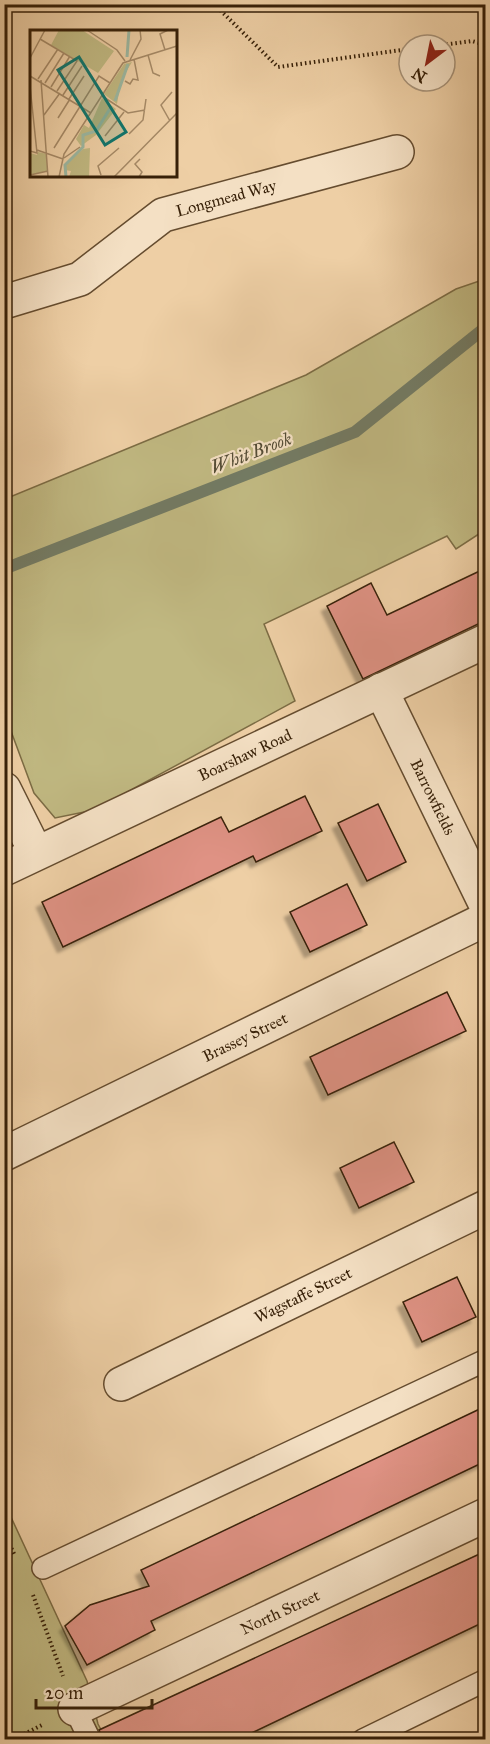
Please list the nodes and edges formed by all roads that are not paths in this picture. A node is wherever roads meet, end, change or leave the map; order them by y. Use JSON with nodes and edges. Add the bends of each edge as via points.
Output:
{"nodes":[{"id":1,"x":397,"y":152,"type":"dead end"},
{"id":2,"x":4,"y":302,"type":"edge"},
{"id":3,"x":486,"y":641,"type":"edge"},
{"id":4,"x":381,"y":690,"type":"junction"},
{"id":5,"x":4,"y":789,"type":"edge"},
{"id":6,"x":36,"y":853,"type":"junction"},
{"id":7,"x":4,"y":869,"type":"edge"},
{"id":8,"x":486,"y":905,"type":"edge"},
{"id":9,"x":486,"y":919,"type":"edge"},
{"id":10,"x":4,"y":1154,"type":"edge"},
{"id":11,"x":486,"y":1207,"type":"edge"},
{"id":12,"x":486,"y":1360,"type":"edge"},
{"id":13,"x":121,"y":1384,"type":"dead end"},
{"id":14,"x":486,"y":1515,"type":"edge"},
{"id":15,"x":43,"y":1568,"type":"dead end"},
{"id":16,"x":486,"y":1680,"type":"edge"},
{"id":17,"x":75,"y":1709,"type":"joint"},
{"id":18,"x":90,"y":1740,"type":"edge"},
{"id":19,"x":363,"y":1740,"type":"edge"}],
"edges":[{"from":1,"to":2,"type":"street","name":"Longmead Way","via":[[163,215],[80,279]]},
{"from":3,"to":4,"type":"street","name":"Boarshaw Road"},
{"from":4,"to":6,"type":"street","name":"Boarshaw Road"},
{"from":4,"to":8,"type":"street","name":"Barrowfields"},
{"from":5,"to":6,"type":"street"},
{"from":6,"to":7,"type":"street","name":"Boarshaw Road"},
{"from":9,"to":10,"type":"street","name":"Brassey Street"},
{"from":11,"to":13,"type":"street","name":"Wagstaffe Street"},
{"from":12,"to":15,"type":"lane"},
{"from":14,"to":17,"type":"street","name":"North Street"},
{"from":16,"to":19,"type":"lane"},
{"from":17,"to":18,"type":"lane"}]}
